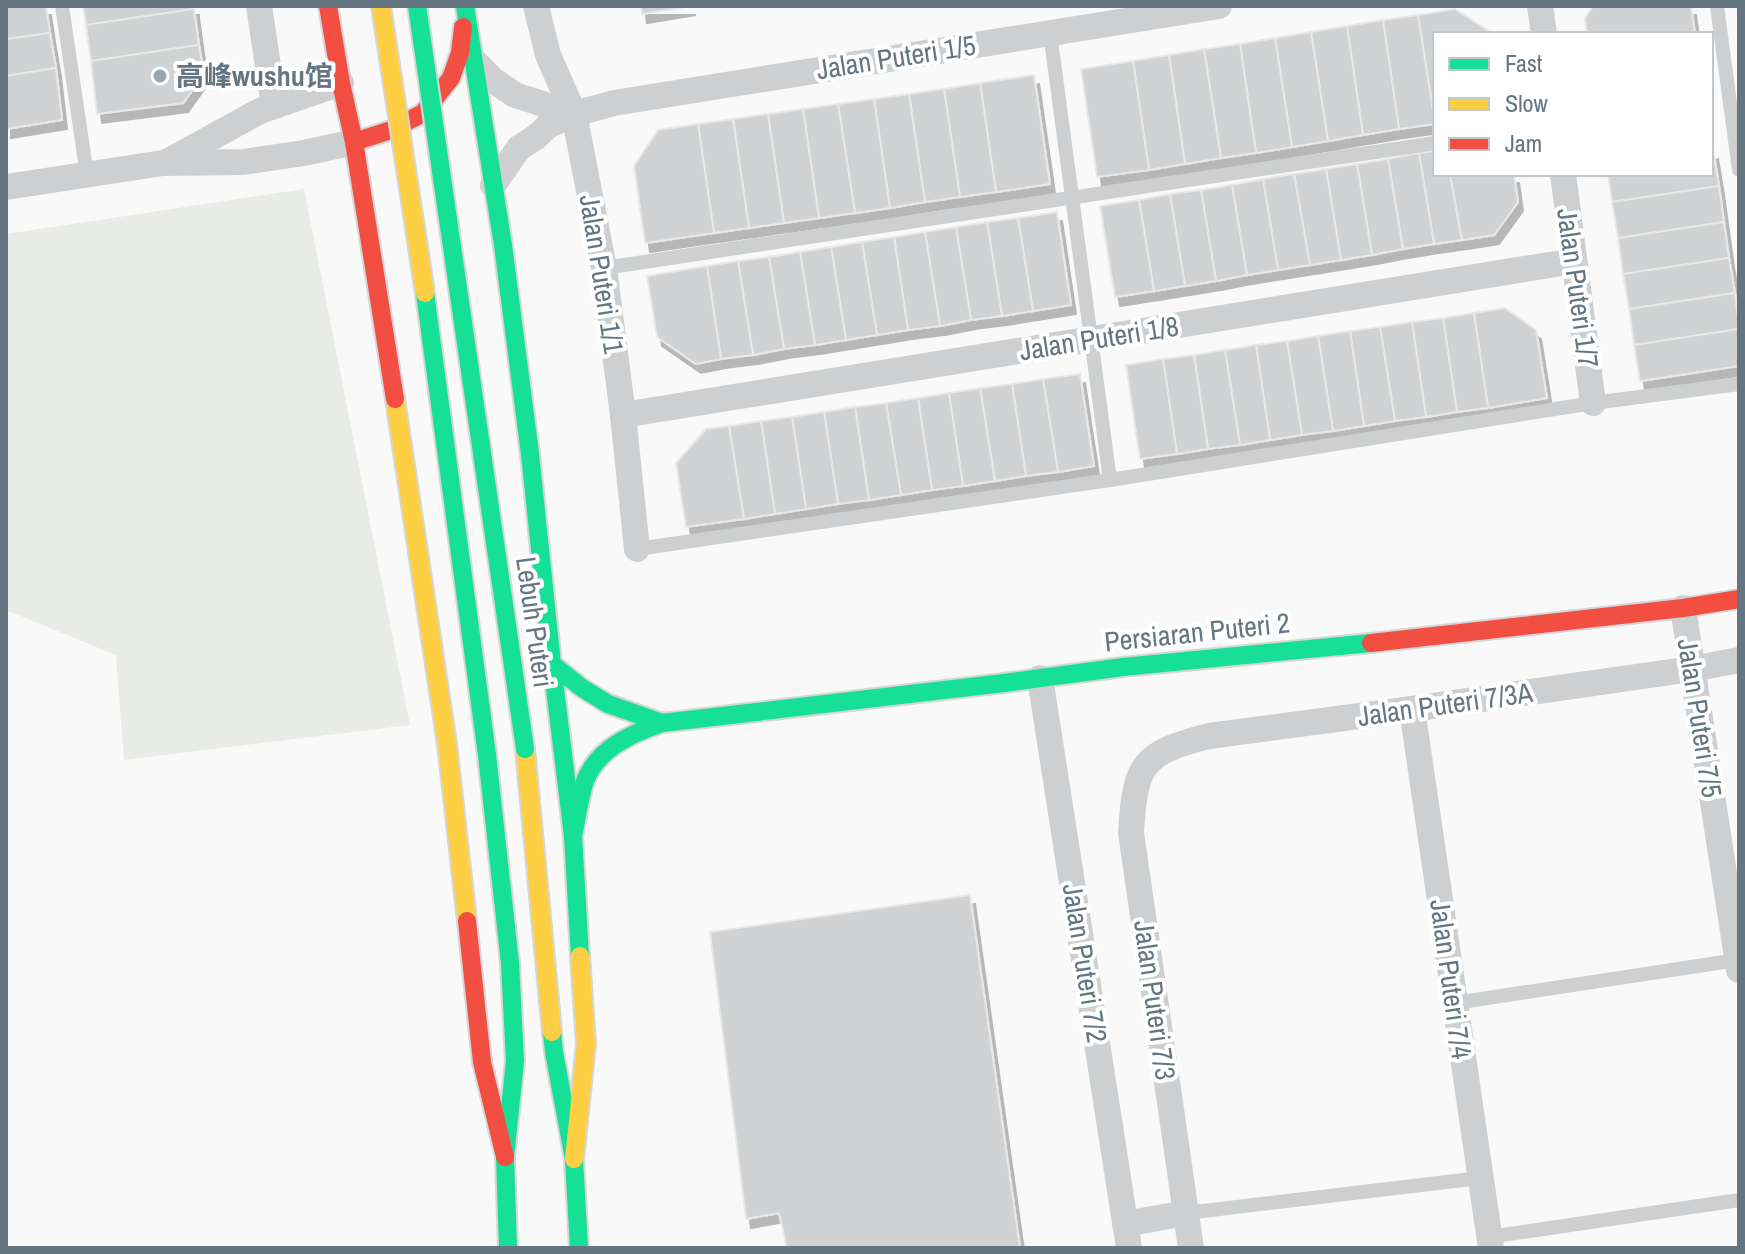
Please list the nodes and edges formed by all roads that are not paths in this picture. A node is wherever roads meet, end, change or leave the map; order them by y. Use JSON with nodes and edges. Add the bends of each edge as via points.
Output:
{"nodes":[{"id":1,"x":62,"y":6,"type":"edge"},
{"id":2,"x":259,"y":6,"type":"edge"},
{"id":3,"x":328,"y":6,"type":"edge"},
{"id":4,"x":381,"y":6,"type":"edge"},
{"id":5,"x":417,"y":6,"type":"edge"},
{"id":6,"x":536,"y":6,"type":"edge"},
{"id":7,"x":1219,"y":6,"type":"edge"},
{"id":8,"x":1540,"y":6,"type":"edge"},
{"id":9,"x":1717,"y":6,"type":"edge"},
{"id":10,"x":465,"y":7,"type":"edge"},
{"id":11,"x":1544,"y":32,"type":"edge"},
{"id":12,"x":1050,"y":33,"type":"junction"},
{"id":13,"x":475,"y":62,"type":"junction"},
{"id":14,"x":341,"y":83,"type":"junction"},
{"id":15,"x":274,"y":106,"type":"junction"},
{"id":16,"x":574,"y":114,"type":"junction"},
{"id":17,"x":354,"y":142,"type":"junction"},
{"id":18,"x":1433,"y":143,"type":"edge"},
{"id":19,"x":163,"y":163,"type":"junction"},
{"id":20,"x":1739,"y":170,"type":"edge"},
{"id":21,"x":87,"y":175,"type":"junction"},
{"id":22,"x":1563,"y":176,"type":"edge"},
{"id":23,"x":493,"y":185,"type":"junction"},
{"id":24,"x":6,"y":187,"type":"edge"},
{"id":25,"x":1073,"y":197,"type":"junction"},
{"id":26,"x":500,"y":226,"type":"junction"},
{"id":27,"x":1574,"y":261,"type":"junction"},
{"id":28,"x":375,"y":265,"type":"junction"},
{"id":29,"x":604,"y":268,"type":"junction"},
{"id":30,"x":1092,"y":340,"type":"junction"},
{"id":31,"x":1739,"y":384,"type":"edge"},
{"id":32,"x":1593,"y":403,"type":"junction"},
{"id":33,"x":623,"y":415,"type":"junction"},
{"id":34,"x":1110,"y":480,"type":"junction"},
{"id":35,"x":637,"y":549,"type":"joint"},
{"id":36,"x":1739,"y":599,"type":"edge"},
{"id":37,"x":1683,"y":608,"type":"junction"},
{"id":38,"x":1739,"y":660,"type":"edge"},
{"id":39,"x":552,"y":664,"type":"junction"},
{"id":40,"x":1692,"y":669,"type":"junction"},
{"id":41,"x":1040,"y":678,"type":"junction"},
{"id":42,"x":1412,"y":709,"type":"junction"},
{"id":43,"x":662,"y":723,"type":"junction"},
{"id":44,"x":1153,"y":756,"type":"joint"},
{"id":45,"x":573,"y":836,"type":"junction"},
{"id":46,"x":1738,"y":965,"type":"edge"},
{"id":47,"x":1455,"y":1003,"type":"junction"},
{"id":48,"x":505,"y":1157,"type":"junction"},
{"id":49,"x":574,"y":1159,"type":"junction"},
{"id":50,"x":1480,"y":1178,"type":"junction"},
{"id":51,"x":1739,"y":1200,"type":"edge"},
{"id":52,"x":1186,"y":1213,"type":"junction"},
{"id":53,"x":1127,"y":1236,"type":"edge"},
{"id":54,"x":1490,"y":1242,"type":"edge"},
{"id":55,"x":508,"y":1248,"type":"edge"},
{"id":56,"x":579,"y":1248,"type":"edge"},
{"id":57,"x":1191,"y":1248,"type":"edge"}],
"edges":[{"from":1,"to":21,"type":"lane"},
{"from":2,"to":15,"type":"street"},
{"from":3,"to":14,"type":"main road"},
{"from":4,"to":48,"type":"main road","bridge":true,"via":[[451,470],[510,963],[515,1061]]},
{"from":5,"to":49,"type":"main road","name":"Lebuh Puteri","bridge":true,"via":[[525,749],[554,1052]]},
{"from":6,"to":16,"type":"street","name":"Jalan Puteri 1/1","via":[[548,55]]},
{"from":7,"to":12,"type":"street","name":"Jalan Puteri 1/5"},
{"from":8,"to":11,"type":"street"},
{"from":9,"to":20,"type":"lane"},
{"from":10,"to":13,"type":"main road"},
{"from":10,"to":17,"type":"main road","via":[[451,78],[423,113]]},
{"from":12,"to":16,"type":"street","name":"Jalan Puteri 1/5","via":[[614,103]]},
{"from":12,"to":25,"type":"lane"},
{"from":13,"to":16,"type":"street","via":[[515,95]]},
{"from":13,"to":23,"type":"main road"},
{"from":14,"to":15,"type":"street"},
{"from":14,"to":17,"type":"main road"},
{"from":15,"to":19,"type":"street"},
{"from":16,"to":23,"type":"street","name":"Jalan Puteri 1/5","via":[[519,148]]},
{"from":16,"to":29,"type":"street","name":"Jalan Puteri 1/1"},
{"from":17,"to":19,"type":"street","via":[[243,162]]},
{"from":17,"to":28,"type":"main road"},
{"from":18,"to":25,"type":"lane"},
{"from":19,"to":21,"type":"street"},
{"from":21,"to":24,"type":"street"},
{"from":22,"to":27,"type":"street","name":"Jalan Puteri 1/7"},
{"from":23,"to":26,"type":"main road"},
{"from":25,"to":29,"type":"lane"},
{"from":25,"to":30,"type":"lane"},
{"from":26,"to":28,"type":"main road","via":[[469,212],[426,211]]},
{"from":26,"to":39,"type":"main road"},
{"from":27,"to":30,"type":"street","name":"Jalan Puteri 1/8"},
{"from":27,"to":32,"type":"street","name":"Jalan Puteri 1/7"},
{"from":28,"to":48,"type":"main road","via":[[447,744],[482,1062]]},
{"from":29,"to":33,"type":"street","name":"Jalan Puteri 1/1"},
{"from":30,"to":33,"type":"street","name":"Jalan Puteri 1/8"},
{"from":30,"to":34,"type":"lane"},
{"from":31,"to":32,"type":"lane"},
{"from":32,"to":34,"type":"lane"},
{"from":33,"to":35,"type":"street","name":"Jalan Puteri 1/1"},
{"from":34,"to":35,"type":"lane"},
{"from":36,"to":37,"type":"main road","name":"Persiaran Puteri 2"},
{"from":37,"to":40,"type":"street","name":"Jalan Puteri 7/5"},
{"from":37,"to":41,"type":"main road","name":"Persiaran Puteri 2"},
{"from":38,"to":40,"type":"street","name":"Jalan Puteri 7/3A"},
{"from":39,"to":43,"type":"main road","name":"Persiaran Puteri 2","via":[[608,704]]},
{"from":39,"to":45,"type":"main road"},
{"from":40,"to":42,"type":"street","name":"Jalan Puteri 7/3A"},
{"from":40,"to":46,"type":"street","name":"Jalan Puteri 7/5"},
{"from":41,"to":43,"type":"main road","name":"Persiaran Puteri 2"},
{"from":41,"to":53,"type":"street","name":"Jalan Puteri 7/2"},
{"from":42,"to":44,"type":"street","name":"Jalan Puteri 7/3A","via":[[1209,736]]},
{"from":42,"to":47,"type":"street","name":"Jalan Puteri 7/4"},
{"from":43,"to":45,"type":"main road","name":"Persiaran Puteri 2","via":[[611,745],[599,760],[586,779]]},
{"from":44,"to":52,"type":"street","name":"Jalan Puteri 7/3","via":[[1138,777],[1131,833]]},
{"from":45,"to":49,"type":"main road","via":[[586,1044]]},
{"from":46,"to":47,"type":"lane"},
{"from":47,"to":50,"type":"street","name":"Jalan Puteri 7/4"},
{"from":48,"to":55,"type":"main road"},
{"from":49,"to":56,"type":"main road","name":"Lebuh Puteri"},
{"from":50,"to":52,"type":"lane"},
{"from":50,"to":54,"type":"street","name":"Jalan Puteri 7/4"},
{"from":51,"to":54,"type":"lane"},
{"from":52,"to":53,"type":"street"},
{"from":52,"to":57,"type":"street","name":"Jalan Puteri 7/3"}]}
